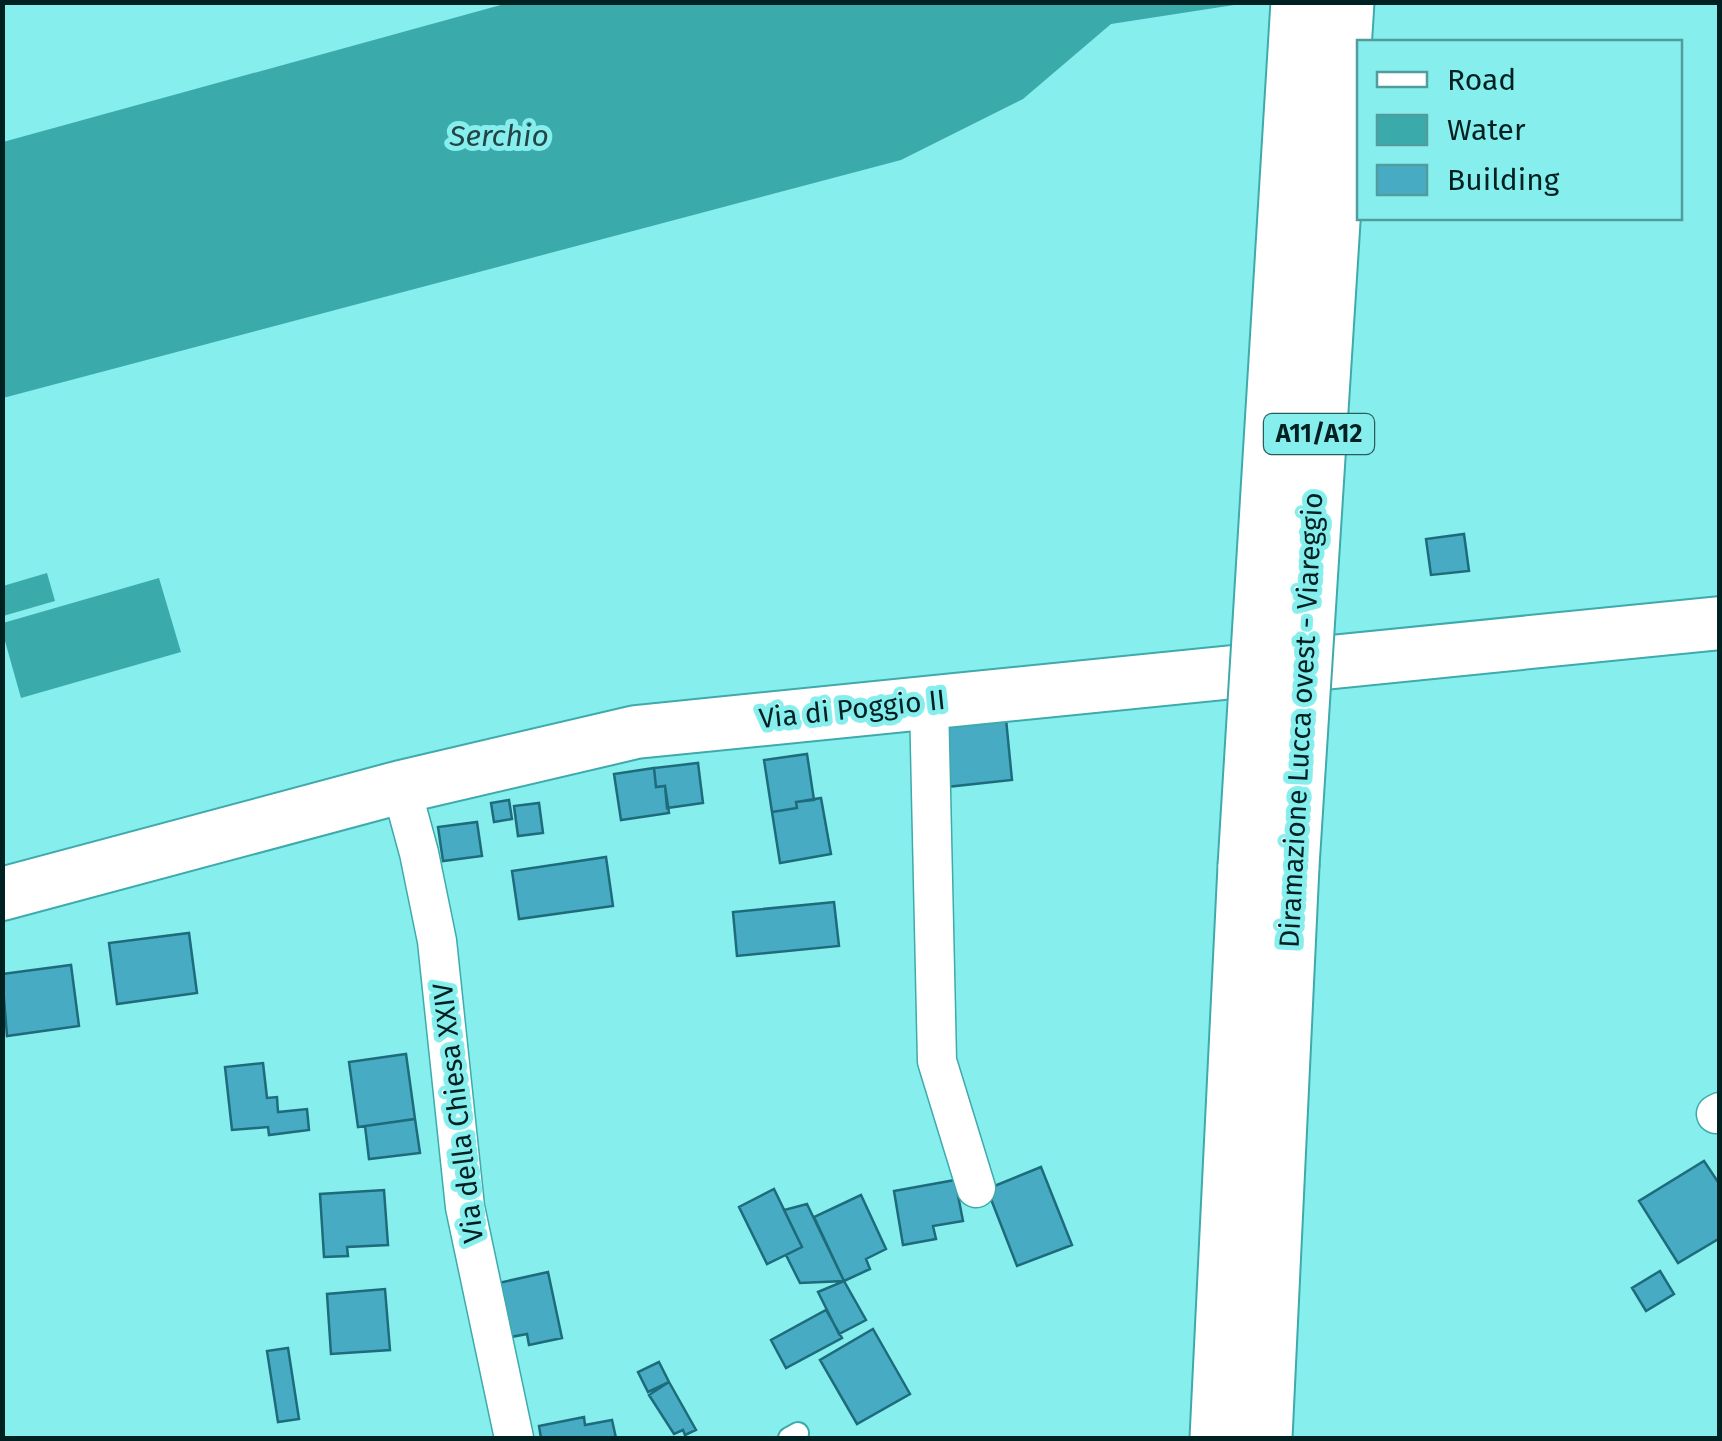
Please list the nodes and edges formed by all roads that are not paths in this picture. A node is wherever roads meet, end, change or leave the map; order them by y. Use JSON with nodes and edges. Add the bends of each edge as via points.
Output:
{"nodes":[{"id":1,"x":1299,"y":2,"type":"edge"},
{"id":2,"x":1346,"y":2,"type":"edge"},
{"id":3,"x":1720,"y":624,"type":"edge"},
{"id":4,"x":929,"y":701,"type":"junction"},
{"id":5,"x":401,"y":787,"type":"junction"},
{"id":6,"x":1269,"y":866,"type":"junction"},
{"id":7,"x":2,"y":894,"type":"edge"},
{"id":8,"x":976,"y":1188,"type":"dead end"},
{"id":9,"x":514,"y":1438,"type":"edge"},
{"id":10,"x":1218,"y":1438,"type":"edge"},
{"id":11,"x":1264,"y":1438,"type":"edge"}],
"edges":[{"from":1,"to":6,"type":"highway","name":"Diramazione Lucca ovest - Viareggio","number":"A11/A12","bridge":true},
{"from":2,"to":6,"type":"highway","name":"Diramazione Lucca ovest - Viareggio","number":"A11/A12","bridge":true},
{"from":3,"to":4,"type":"main road","name":"Via di Poggio II"},
{"from":4,"to":5,"type":"main road","name":"Via di Poggio II","via":[[636,732]]},
{"from":4,"to":8,"type":"street","via":[[937,1060]]},
{"from":5,"to":7,"type":"main road","name":"Via di Poggio II"},
{"from":5,"to":9,"type":"street","name":"Via della Chiesa XXIV","via":[[437,941],[465,1207]]},
{"from":6,"to":10,"type":"highway","name":"Diramazione Lucca ovest - Viareggio","number":"A11/A12"},
{"from":6,"to":11,"type":"highway","name":"Diramazione Lucca ovest - Viareggio","number":"A11/A12"}]}
